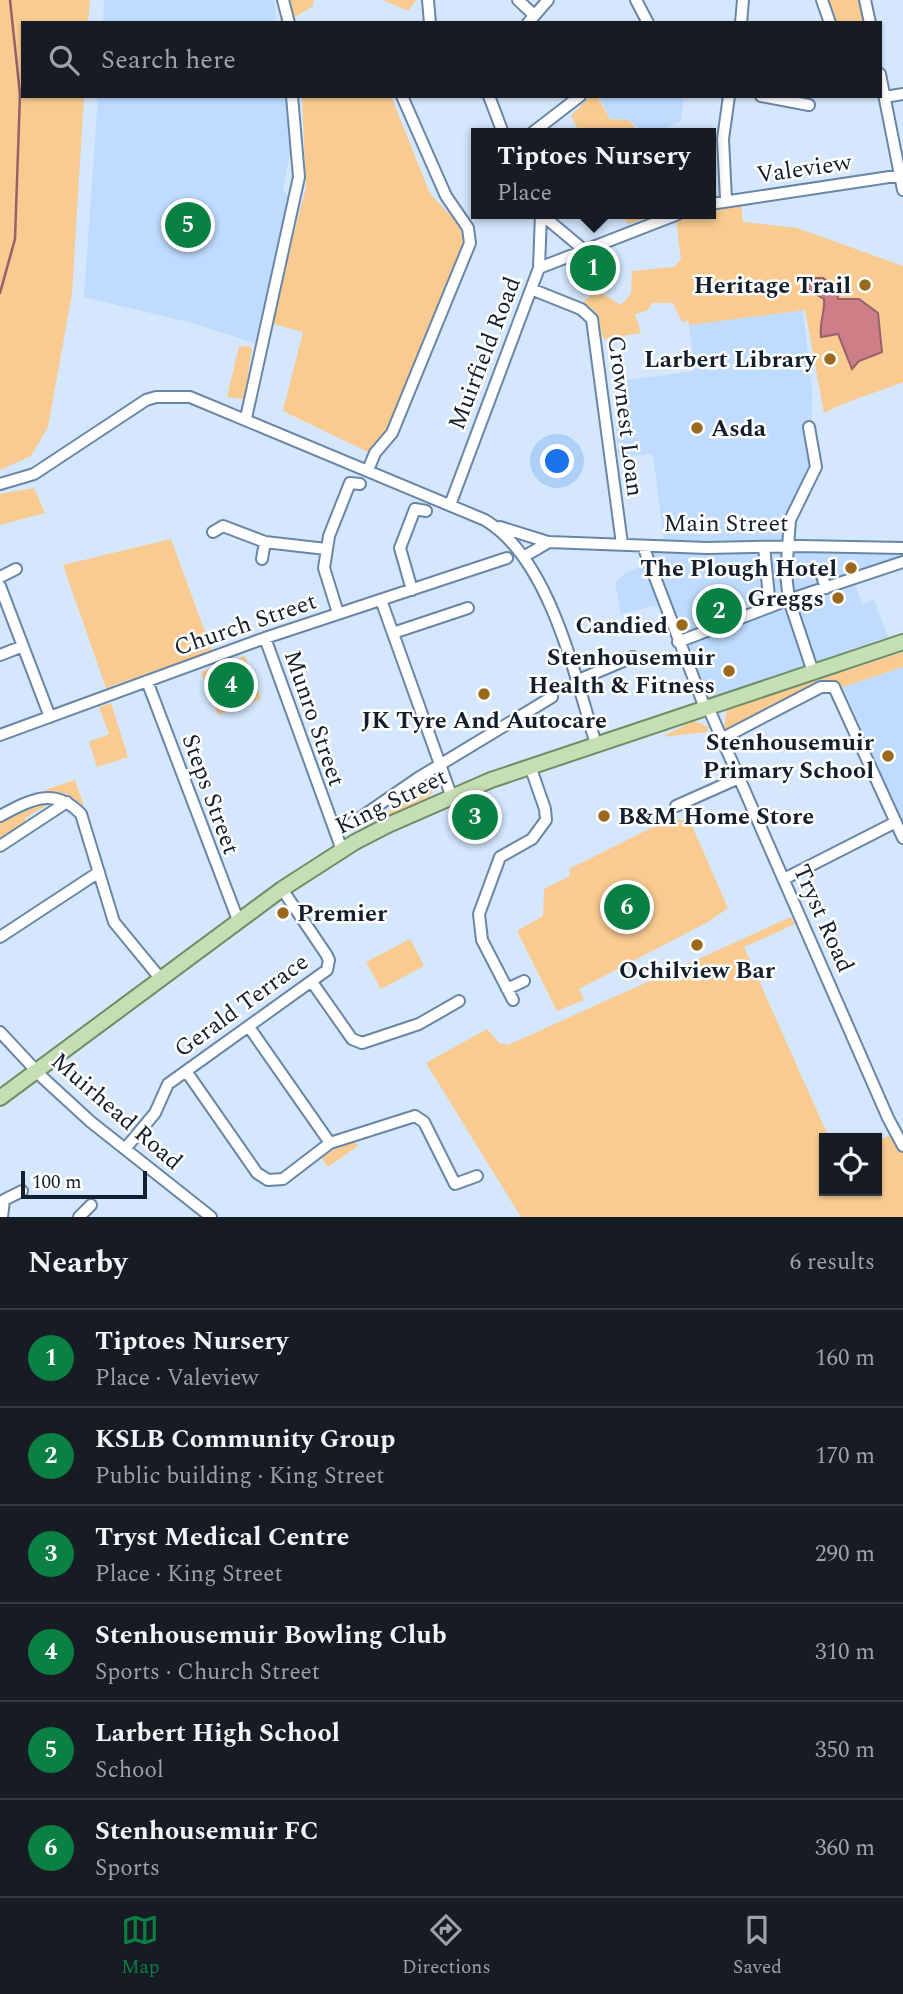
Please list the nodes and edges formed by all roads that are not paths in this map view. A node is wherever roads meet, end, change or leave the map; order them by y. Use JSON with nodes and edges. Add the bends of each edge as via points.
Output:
{"nodes":[{"id":1,"x":283,"y":0,"type":"edge"},
{"id":2,"x":428,"y":0,"type":"edge"},
{"id":3,"x":518,"y":0,"type":"edge"},
{"id":4,"x":548,"y":0,"type":"edge"},
{"id":5,"x":636,"y":0,"type":"edge"},
{"id":6,"x":743,"y":0,"type":"edge"},
{"id":7,"x":822,"y":0,"type":"edge"},
{"id":8,"x":865,"y":0,"type":"edge"},
{"id":9,"x":531,"y":19,"type":"edge"},
{"id":10,"x":288,"y":21,"type":"edge"},
{"id":11,"x":430,"y":21,"type":"edge"},
{"id":12,"x":647,"y":21,"type":"edge"},
{"id":13,"x":741,"y":21,"type":"edge"},
{"id":14,"x":829,"y":21,"type":"edge"},
{"id":15,"x":870,"y":21,"type":"edge"},
{"id":16,"x":882,"y":83,"type":"edge"},
{"id":17,"x":903,"y":94,"type":"edge"},
{"id":18,"x":885,"y":97,"type":"junction"},
{"id":19,"x":292,"y":98,"type":"edge"},
{"id":20,"x":403,"y":98,"type":"edge"},
{"id":21,"x":577,"y":98,"type":"edge"},
{"id":22,"x":729,"y":98,"type":"edge"},
{"id":23,"x":772,"y":98,"type":"edge"},
{"id":24,"x":489,"y":99,"type":"edge"},
{"id":25,"x":809,"y":105,"type":"dead end"},
{"id":26,"x":501,"y":128,"type":"edge"},
{"id":27,"x":538,"y":128,"type":"edge"},
{"id":28,"x":902,"y":175,"type":"edge"},
{"id":29,"x":903,"y":190,"type":"edge"},
{"id":30,"x":726,"y":199,"type":"junction"},
{"id":31,"x":716,"y":202,"type":"edge"},
{"id":32,"x":541,"y":219,"type":"edge"},
{"id":33,"x":547,"y":219,"type":"edge"},
{"id":34,"x":665,"y":219,"type":"edge"},
{"id":35,"x":584,"y":250,"type":"junction"},
{"id":36,"x":540,"y":268,"type":"junction"},
{"id":37,"x":531,"y":289,"type":"junction"},
{"id":38,"x":246,"y":418,"type":"junction"},
{"id":39,"x":809,"y":427,"type":"dead end"},
{"id":40,"x":368,"y":470,"type":"junction"},
{"id":41,"x":350,"y":481,"type":"dead end"},
{"id":42,"x":0,"y":484,"type":"edge"},
{"id":43,"x":404,"y":502,"type":"dead end"},
{"id":44,"x":450,"y":505,"type":"junction"},
{"id":45,"x":220,"y":524,"type":"dead end"},
{"id":46,"x":497,"y":527,"type":"junction"},
{"id":47,"x":265,"y":542,"type":"junction"},
{"id":48,"x":548,"y":542,"type":"junction"},
{"id":49,"x":622,"y":544,"type":"junction"},
{"id":50,"x":643,"y":546,"type":"junction"},
{"id":51,"x":764,"y":547,"type":"junction"},
{"id":52,"x":786,"y":547,"type":"junction"},
{"id":53,"x":903,"y":548,"type":"edge"},
{"id":54,"x":326,"y":549,"type":"junction"},
{"id":55,"x":526,"y":556,"type":"junction"},
{"id":56,"x":507,"y":558,"type":"dead end"},
{"id":57,"x":262,"y":559,"type":"dead end"},
{"id":58,"x":903,"y":562,"type":"edge"},
{"id":59,"x":16,"y":569,"type":"dead end"},
{"id":60,"x":821,"y":573,"type":"dead end"},
{"id":61,"x":0,"y":577,"type":"edge"},
{"id":62,"x":0,"y":586,"type":"edge"},
{"id":63,"x":826,"y":588,"type":"junction"},
{"id":64,"x":412,"y":590,"type":"junction"},
{"id":65,"x":381,"y":600,"type":"junction"},
{"id":66,"x":789,"y":600,"type":"junction"},
{"id":67,"x":770,"y":607,"type":"junction"},
{"id":68,"x":468,"y":608,"type":"dead end"},
{"id":69,"x":338,"y":613,"type":"junction"},
{"id":70,"x":393,"y":633,"type":"junction"},
{"id":71,"x":265,"y":638,"type":"junction"},
{"id":72,"x":678,"y":642,"type":"junction"},
{"id":73,"x":903,"y":642,"type":"edge"},
{"id":74,"x":23,"y":646,"type":"junction"},
{"id":75,"x":0,"y":655,"type":"edge"},
{"id":76,"x":633,"y":657,"type":"dead end"},
{"id":77,"x":813,"y":672,"type":"junction"},
{"id":78,"x":147,"y":681,"type":"junction"},
{"id":79,"x":576,"y":681,"type":"junction"},
{"id":80,"x":552,"y":697,"type":"dead end"},
{"id":81,"x":706,"y":708,"type":"junction"},
{"id":82,"x":50,"y":717,"type":"junction"},
{"id":83,"x":0,"y":735,"type":"edge"},
{"id":84,"x":720,"y":739,"type":"junction"},
{"id":85,"x":596,"y":744,"type":"junction"},
{"id":86,"x":440,"y":765,"type":"junction"},
{"id":87,"x":530,"y":766,"type":"junction"},
{"id":88,"x":738,"y":778,"type":"junction"},
{"id":89,"x":451,"y":795,"type":"junction"},
{"id":90,"x":66,"y":802,"type":"junction"},
{"id":91,"x":676,"y":806,"type":"dead end"},
{"id":92,"x":0,"y":816,"type":"edge"},
{"id":93,"x":896,"y":822,"type":"junction"},
{"id":94,"x":351,"y":824,"type":"dead end"},
{"id":95,"x":903,"y":838,"type":"edge"},
{"id":96,"x":0,"y":846,"type":"edge"},
{"id":97,"x":342,"y":850,"type":"junction"},
{"id":98,"x":99,"y":872,"type":"junction"},
{"id":99,"x":784,"y":879,"type":"junction"},
{"id":100,"x":282,"y":889,"type":"junction"},
{"id":101,"x":238,"y":919,"type":"junction"},
{"id":102,"x":0,"y":937,"type":"edge"},
{"id":103,"x":160,"y":978,"type":"junction"},
{"id":104,"x":524,"y":981,"type":"dead end"},
{"id":105,"x":312,"y":982,"type":"junction"},
{"id":106,"x":507,"y":989,"type":"junction"},
{"id":107,"x":513,"y":1000,"type":"dead end"},
{"id":108,"x":459,"y":1001,"type":"dead end"},
{"id":109,"x":249,"y":1027,"type":"junction"},
{"id":110,"x":0,"y":1032,"type":"edge"},
{"id":111,"x":186,"y":1071,"type":"junction"},
{"id":112,"x":38,"y":1072,"type":"junction"},
{"id":113,"x":0,"y":1098,"type":"edge"},
{"id":114,"x":330,"y":1143,"type":"junction"},
{"id":115,"x":903,"y":1146,"type":"edge"},
{"id":116,"x":125,"y":1149,"type":"junction"},
{"id":117,"x":477,"y":1176,"type":"dead end"},
{"id":118,"x":22,"y":1191,"type":"dead end"},
{"id":119,"x":2,"y":1217,"type":"edge"},
{"id":120,"x":211,"y":1217,"type":"edge"}],
"edges":[{"from":1,"to":10,"type":"street"},
{"from":2,"to":11,"type":"street"},
{"from":3,"to":9,"type":"street"},
{"from":4,"to":9,"type":"street"},
{"from":5,"to":12,"type":"street"},
{"from":6,"to":13,"type":"street"},
{"from":7,"to":14,"type":"street"},
{"from":8,"to":15,"type":"street"},
{"from":16,"to":18,"type":"street"},
{"from":17,"to":18,"type":"street"},
{"from":18,"to":28,"type":"street"},
{"from":19,"to":38,"type":"street","via":[[299,177]]},
{"from":20,"to":40,"type":"street","via":[[446,196],[465,221],[470,243],[392,433]]},
{"from":21,"to":27,"type":"street"},
{"from":22,"to":30,"type":"street","via":[[723,139]]},
{"from":23,"to":25,"type":"street"},
{"from":24,"to":26,"type":"street"},
{"from":28,"to":29,"type":"street"},
{"from":28,"to":30,"type":"street","name":"Valeview"},
{"from":30,"to":31,"type":"street","name":"Valeview"},
{"from":32,"to":36,"type":"street","name":"Muirfield Road"},
{"from":33,"to":35,"type":"street"},
{"from":34,"to":35,"type":"street"},
{"from":35,"to":36,"type":"street"},
{"from":36,"to":37,"type":"street","name":"Muirfield Road"},
{"from":37,"to":44,"type":"street","name":"Muirfield Road"},
{"from":37,"to":49,"type":"street","name":"Crownest Loan","via":[[582,309],[592,319]]},
{"from":38,"to":40,"type":"street","name":"Main Street"},
{"from":38,"to":42,"type":"street","name":"Main Street","via":[[190,397],[156,397],[128,410],[34,474]]},
{"from":39,"to":52,"type":"street","via":[[816,467],[794,509]]},
{"from":40,"to":44,"type":"street","name":"Main Street"},
{"from":41,"to":54,"type":"street"},
{"from":43,"to":64,"type":"street","via":[[421,510],[400,548]]},
{"from":44,"to":46,"type":"street","name":"Main Street"},
{"from":45,"to":47,"type":"street"},
{"from":46,"to":48,"type":"street","name":"Main Street"},
{"from":46,"to":55,"type":"street","name":"Main Street"},
{"from":47,"to":54,"type":"street"},
{"from":47,"to":57,"type":"street"},
{"from":48,"to":49,"type":"street","name":"Main Street"},
{"from":48,"to":55,"type":"street"},
{"from":49,"to":50,"type":"street","name":"Main Street"},
{"from":50,"to":51,"type":"street","name":"Main Street"},
{"from":50,"to":72,"type":"street","name":"Tryst Road"},
{"from":51,"to":52,"type":"street","name":"Main Street"},
{"from":51,"to":67,"type":"street"},
{"from":52,"to":53,"type":"street","name":"Main Street"},
{"from":52,"to":66,"type":"street"},
{"from":54,"to":69,"type":"street","via":[[324,568]]},
{"from":55,"to":79,"type":"street","name":"Main Street"},
{"from":56,"to":64,"type":"street","name":"Church Street"},
{"from":58,"to":63,"type":"street"},
{"from":59,"to":61,"type":"street"},
{"from":60,"to":63,"type":"street"},
{"from":62,"to":74,"type":"street"},
{"from":63,"to":66,"type":"street"},
{"from":64,"to":65,"type":"street","name":"Church Street"},
{"from":65,"to":69,"type":"street","name":"Church Street"},
{"from":65,"to":70,"type":"street"},
{"from":66,"to":67,"type":"street"},
{"from":66,"to":77,"type":"street"},
{"from":67,"to":72,"type":"street"},
{"from":68,"to":70,"type":"street"},
{"from":69,"to":71,"type":"street","name":"Church Street"},
{"from":70,"to":86,"type":"street"},
{"from":71,"to":78,"type":"street","name":"Church Street"},
{"from":71,"to":97,"type":"street","name":"Munro Street"},
{"from":72,"to":81,"type":"street","name":"Tryst Road"},
{"from":73,"to":77,"type":"main road","name":"King Street"},
{"from":74,"to":75,"type":"street"},
{"from":74,"to":82,"type":"street"},
{"from":76,"to":79,"type":"street"},
{"from":77,"to":81,"type":"main road","name":"King Street"},
{"from":78,"to":82,"type":"street","name":"Church Street"},
{"from":78,"to":101,"type":"street","name":"Steps Street"},
{"from":79,"to":85,"type":"street","name":"Main Street"},
{"from":80,"to":86,"type":"street","name":"King Street"},
{"from":81,"to":84,"type":"street","name":"Tryst Road"},
{"from":81,"to":85,"type":"main road","name":"King Street"},
{"from":82,"to":83,"type":"street","name":"Church Street"},
{"from":84,"to":88,"type":"street","name":"Tryst Road"},
{"from":84,"to":93,"type":"street","via":[[821,687],[834,687]]},
{"from":85,"to":87,"type":"main road","name":"King Street"},
{"from":86,"to":89,"type":"street"},
{"from":86,"to":94,"type":"street","name":"King Street"},
{"from":87,"to":89,"type":"main road","name":"King Street"},
{"from":87,"to":106,"type":"street","via":[[546,820],[532,839],[500,858],[477,921]]},
{"from":88,"to":91,"type":"street"},
{"from":88,"to":99,"type":"street","name":"Tryst Road"},
{"from":89,"to":97,"type":"main road","name":"King Street"},
{"from":90,"to":92,"type":"street","via":[[37,797]]},
{"from":90,"to":96,"type":"street"},
{"from":90,"to":98,"type":"street","via":[[81,814]]},
{"from":93,"to":95,"type":"street"},
{"from":93,"to":99,"type":"street"},
{"from":97,"to":100,"type":"main road","name":"King Street"},
{"from":98,"to":102,"type":"street"},
{"from":98,"to":103,"type":"street","via":[[114,922]]},
{"from":99,"to":115,"type":"street","name":"Tryst Road"},
{"from":100,"to":101,"type":"main road","name":"King Street"},
{"from":100,"to":105,"type":"street","name":"Gerald Terrace","via":[[329,960],[327,970]]},
{"from":101,"to":103,"type":"main road","name":"King Street"},
{"from":103,"to":112,"type":"main road","name":"King Street"},
{"from":104,"to":106,"type":"street"},
{"from":105,"to":108,"type":"street","via":[[352,1039],[362,1043],[412,1027]]},
{"from":105,"to":109,"type":"street","name":"Gerald Terrace"},
{"from":106,"to":107,"type":"street"},
{"from":109,"to":111,"type":"street","name":"Gerald Terrace"},
{"from":109,"to":114,"type":"street"},
{"from":110,"to":112,"type":"street","name":"Muirhead Road"},
{"from":111,"to":114,"type":"street","via":[[262,1177],[283,1179]]},
{"from":111,"to":116,"type":"street","name":"Gerald Terrace","via":[[165,1086],[155,1113]]},
{"from":112,"to":113,"type":"main road","name":"King Street"},
{"from":112,"to":116,"type":"street","name":"Muirhead Road"},
{"from":114,"to":117,"type":"street","via":[[415,1116],[424,1122],[455,1184]]},
{"from":116,"to":120,"type":"street","name":"Muirhead Road"},
{"from":118,"to":119,"type":"street","via":[[4,1200]]}]}
